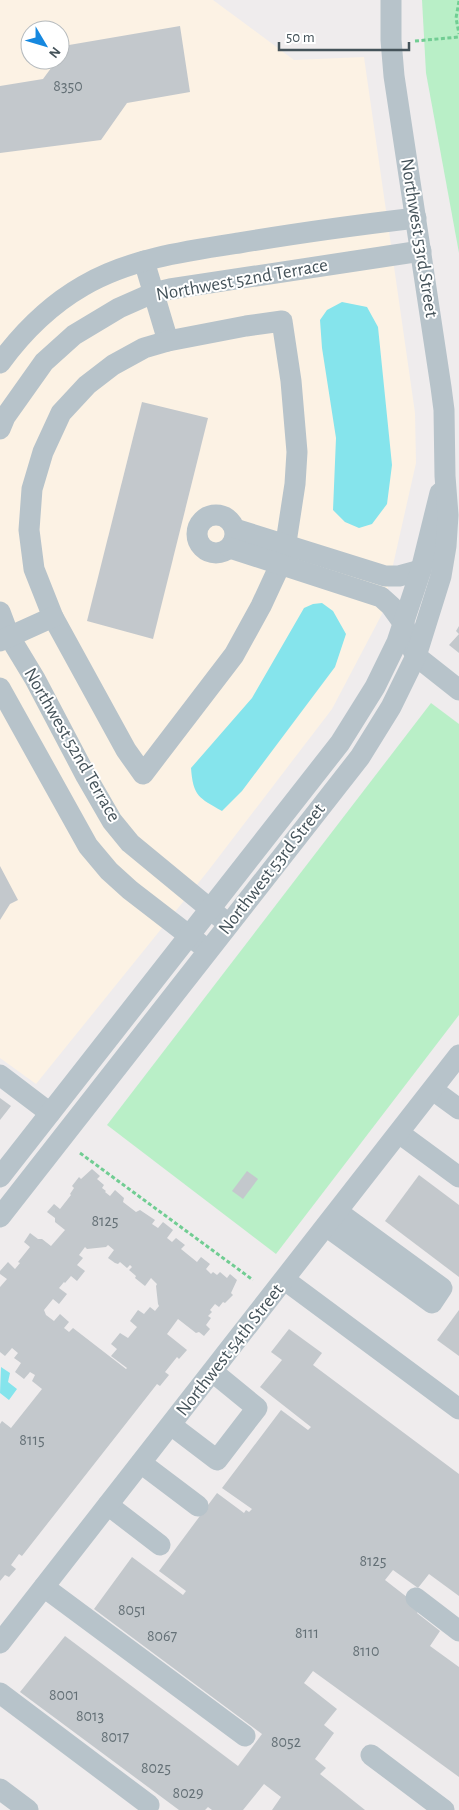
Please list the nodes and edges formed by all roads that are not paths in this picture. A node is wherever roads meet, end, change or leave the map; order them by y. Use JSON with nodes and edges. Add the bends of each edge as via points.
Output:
{"nodes":[{"id":1,"x":391,"y":0,"type":"edge"},
{"id":2,"x":416,"y":218,"type":"junction"},
{"id":3,"x":421,"y":251,"type":"junction"},
{"id":4,"x":144,"y":261,"type":"junction"},
{"id":5,"x":153,"y":293,"type":"junction"},
{"id":6,"x":168,"y":340,"type":"junction"},
{"id":7,"x":0,"y":363,"type":"edge"},
{"id":8,"x":2,"y":420,"type":"edge"},
{"id":9,"x":452,"y":440,"type":"edge"},
{"id":10,"x":445,"y":476,"type":"junction"},
{"id":11,"x":233,"y":539,"type":"dead end"},
{"id":12,"x":283,"y":555,"type":"junction"},
{"id":13,"x":421,"y":570,"type":"junction"},
{"id":14,"x":0,"y":612,"type":"edge"},
{"id":15,"x":53,"y":616,"type":"junction"},
{"id":16,"x":404,"y":624,"type":"junction"},
{"id":17,"x":4,"y":639,"type":"edge"},
{"id":18,"x":416,"y":656,"type":"junction"},
{"id":19,"x":0,"y":688,"type":"edge"},
{"id":20,"x":459,"y":690,"type":"edge"},
{"id":21,"x":86,"y":776,"type":"junction"},
{"id":22,"x":58,"y":792,"type":"junction"},
{"id":23,"x":209,"y":909,"type":"junction"},
{"id":24,"x":229,"y":924,"type":"junction"},
{"id":25,"x":189,"y":935,"type":"junction"},
{"id":26,"x":208,"y":950,"type":"junction"},
{"id":27,"x":459,"y":1056,"type":"edge"},
{"id":28,"x":0,"y":1075,"type":"edge"},
{"id":29,"x":433,"y":1090,"type":"junction"},
{"id":30,"x":459,"y":1109,"type":"edge"},
{"id":31,"x":50,"y":1113,"type":"junction"},
{"id":32,"x":399,"y":1133,"type":"junction"},
{"id":33,"x":0,"y":1177,"type":"edge"},
{"id":34,"x":459,"y":1177,"type":"edge"},
{"id":35,"x":0,"y":1218,"type":"edge"},
{"id":36,"x":332,"y":1219,"type":"junction"},
{"id":37,"x":285,"y":1280,"type":"junction"},
{"id":38,"x":213,"y":1372,"type":"junction"},
{"id":39,"x":459,"y":1410,"type":"edge"},
{"id":40,"x":171,"y":1425,"type":"junction"},
{"id":41,"x":141,"y":1463,"type":"junction"},
{"id":42,"x":108,"y":1505,"type":"junction"},
{"id":43,"x":198,"y":1506,"type":"dead end"},
{"id":44,"x":160,"y":1545,"type":"dead end"},
{"id":45,"x":44,"y":1587,"type":"junction"},
{"id":46,"x":416,"y":1598,"type":"dead end"},
{"id":47,"x":459,"y":1631,"type":"edge"},
{"id":48,"x":0,"y":1643,"type":"edge"},
{"id":49,"x":0,"y":1693,"type":"edge"},
{"id":50,"x":245,"y":1736,"type":"dead end"},
{"id":51,"x":371,"y":1755,"type":"dead end"},
{"id":52,"x":0,"y":1789,"type":"edge"},
{"id":53,"x":149,"y":1806,"type":"dead end"},
{"id":54,"x":28,"y":1810,"type":"edge"},
{"id":55,"x":444,"y":1810,"type":"edge"}],
"edges":[{"from":1,"to":2,"type":"street","name":"Northwest 53rd Street","via":[[394,76]]},
{"from":2,"to":3,"type":"street","name":"Northwest 53rd Street"},
{"from":2,"to":4,"type":"street","name":"Northwest 52nd Terrace","via":[[264,238]]},
{"from":3,"to":5,"type":"street","name":"Northwest 52nd Terrace"},
{"from":3,"to":9,"type":"street","name":"Northwest 53rd Street"},
{"from":4,"to":5,"type":"street"},
{"from":4,"to":7,"type":"street","name":"Northwest 52nd Terrace","via":[[105,275],[53,306]]},
{"from":5,"to":6,"type":"street"},
{"from":5,"to":8,"type":"street","name":"Northwest 52nd Terrace","via":[[74,334],[44,362]]},
{"from":6,"to":12,"type":"street","via":[[282,321],[297,452]]},
{"from":6,"to":15,"type":"street","via":[[112,365],[88,385],[62,413],[43,452],[32,489],[29,530],[34,569]]},
{"from":9,"to":10,"type":"street","name":"Northwest 53rd Street"},
{"from":10,"to":13,"type":"street","name":"Northwest 53rd Street"},
{"from":10,"to":18,"type":"street","name":"Northwest 53rd Street","via":[[448,515],[443,563]]},
{"from":11,"to":12,"type":"street"},
{"from":12,"to":13,"type":"street","via":[[385,576]]},
{"from":12,"to":15,"type":"street","via":[[261,606],[234,655],[143,774],[126,750]]},
{"from":12,"to":16,"type":"street","via":[[381,597]]},
{"from":13,"to":16,"type":"street","name":"Northwest 53rd Street"},
{"from":14,"to":17,"type":"street","name":"Northwest 52nd Terrace"},
{"from":15,"to":17,"type":"street"},
{"from":16,"to":18,"type":"street"},
{"from":16,"to":23,"type":"street","name":"Northwest 53rd Street","via":[[375,687],[340,743]]},
{"from":17,"to":21,"type":"street","name":"Northwest 52nd Terrace","via":[[35,679]]},
{"from":18,"to":20,"type":"street"},
{"from":18,"to":24,"type":"street","name":"Northwest 53rd Street","via":[[391,707],[360,757]]},
{"from":19,"to":22,"type":"street","name":"Northwest 52nd Terrace"},
{"from":21,"to":22,"type":"street"},
{"from":21,"to":23,"type":"street","name":"Northwest 52nd Terrace","via":[[112,821],[130,843]]},
{"from":22,"to":25,"type":"street","name":"Northwest 52nd Terrace","via":[[88,846],[109,871]]},
{"from":23,"to":24,"type":"street","name":"Northwest 52nd Terrace"},
{"from":23,"to":25,"type":"street","name":"Northwest 53rd Street"},
{"from":24,"to":26,"type":"street","name":"Northwest 53rd Street"},
{"from":25,"to":26,"type":"street","name":"Northwest 52nd Terrace"},
{"from":25,"to":31,"type":"street","name":"Northwest 53rd Street"},
{"from":26,"to":35,"type":"street","name":"Northwest 53rd Street"},
{"from":27,"to":29,"type":"street","name":"Northwest 54th Street"},
{"from":28,"to":31,"type":"street"},
{"from":29,"to":30,"type":"street"},
{"from":29,"to":32,"type":"street","name":"Northwest 54th Street"},
{"from":31,"to":33,"type":"street","name":"Northwest 53rd Street"},
{"from":32,"to":34,"type":"street"},
{"from":32,"to":36,"type":"street","name":"Northwest 54th Street"},
{"from":36,"to":36,"type":"street","via":[[432,1303],[442,1288]]},
{"from":36,"to":37,"type":"street","name":"Northwest 54th Street"},
{"from":37,"to":38,"type":"street","name":"Northwest 54th Street"},
{"from":37,"to":39,"type":"street"},
{"from":38,"to":40,"type":"street","name":"Northwest 54th Street"},
{"from":38,"to":40,"type":"street","via":[[257,1408],[217,1460]]},
{"from":40,"to":41,"type":"street","name":"Northwest 54th Street"},
{"from":41,"to":42,"type":"street","name":"Northwest 54th Street"},
{"from":41,"to":43,"type":"street"},
{"from":42,"to":44,"type":"street"},
{"from":42,"to":45,"type":"street","name":"Northwest 54th Street"},
{"from":45,"to":48,"type":"street","name":"Northwest 54th Street"},
{"from":45,"to":50,"type":"street"},
{"from":46,"to":47,"type":"street"},
{"from":49,"to":53,"type":"street"},
{"from":51,"to":55,"type":"street"},
{"from":52,"to":54,"type":"street"}]}
